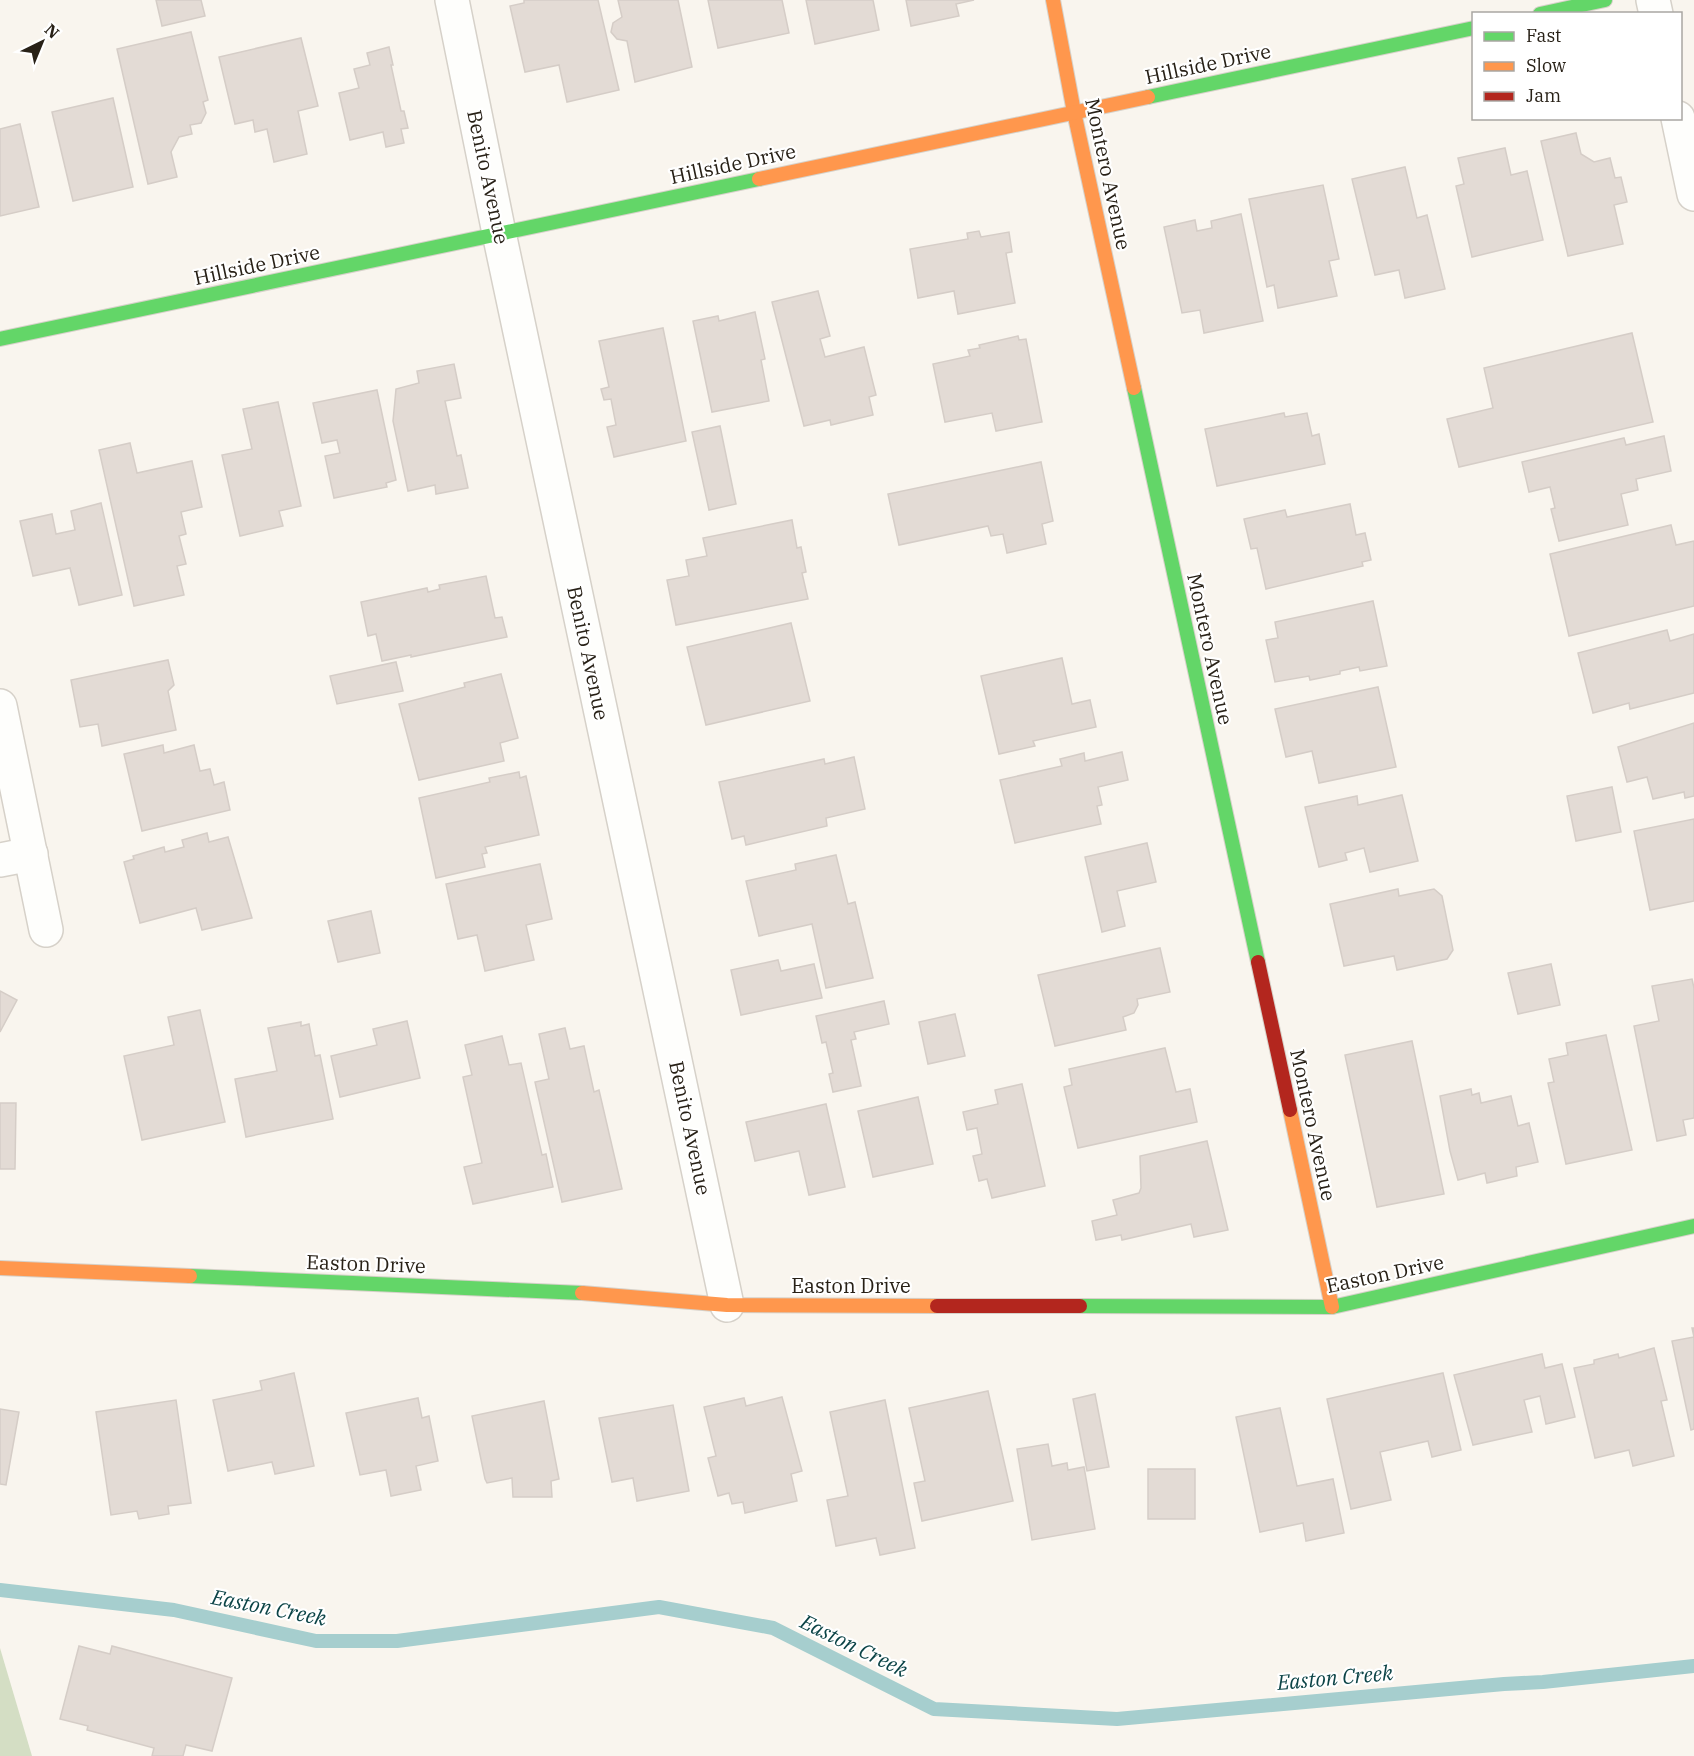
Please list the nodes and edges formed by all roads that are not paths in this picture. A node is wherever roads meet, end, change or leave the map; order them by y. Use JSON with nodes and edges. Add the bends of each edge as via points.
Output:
{"nodes":[{"id":1,"x":452,"y":0,"type":"edge"},
{"id":2,"x":1053,"y":0,"type":"edge"},
{"id":3,"x":1605,"y":0,"type":"edge"},
{"id":4,"x":1549,"y":12,"type":"edge"},
{"id":5,"x":1472,"y":28,"type":"edge"},
{"id":6,"x":1074,"y":112,"type":"junction"},
{"id":7,"x":1678,"y":120,"type":"edge"},
{"id":8,"x":1694,"y":194,"type":"edge"},
{"id":9,"x":499,"y":233,"type":"junction"},
{"id":10,"x":0,"y":339,"type":"edge"},
{"id":11,"x":0,"y":706,"type":"edge"},
{"id":12,"x":16,"y":857,"type":"edge"},
{"id":13,"x":46,"y":930,"type":"dead end"},
{"id":14,"x":1694,"y":1226,"type":"edge"},
{"id":15,"x":0,"y":1268,"type":"edge"},
{"id":16,"x":727,"y":1305,"type":"junction"},
{"id":17,"x":1332,"y":1307,"type":"junction"}],
"edges":[{"from":1,"to":9,"type":"street","name":"Benito Avenue"},
{"from":2,"to":6,"type":"street","name":"Montero Avenue"},
{"from":3,"to":4,"type":"street"},
{"from":5,"to":6,"type":"street","name":"Hillside Drive"},
{"from":6,"to":9,"type":"street","name":"Hillside Drive"},
{"from":6,"to":17,"type":"street","name":"Montero Avenue"},
{"from":7,"to":8,"type":"street"},
{"from":9,"to":10,"type":"street","name":"Hillside Drive"},
{"from":9,"to":16,"type":"street","name":"Benito Avenue"},
{"from":11,"to":12,"type":"street"},
{"from":12,"to":13,"type":"street"},
{"from":14,"to":17,"type":"street","name":"Easton Drive"},
{"from":15,"to":16,"type":"street","name":"Easton Drive","via":[[578,1293]]},
{"from":16,"to":17,"type":"street","name":"Easton Drive"}]}
